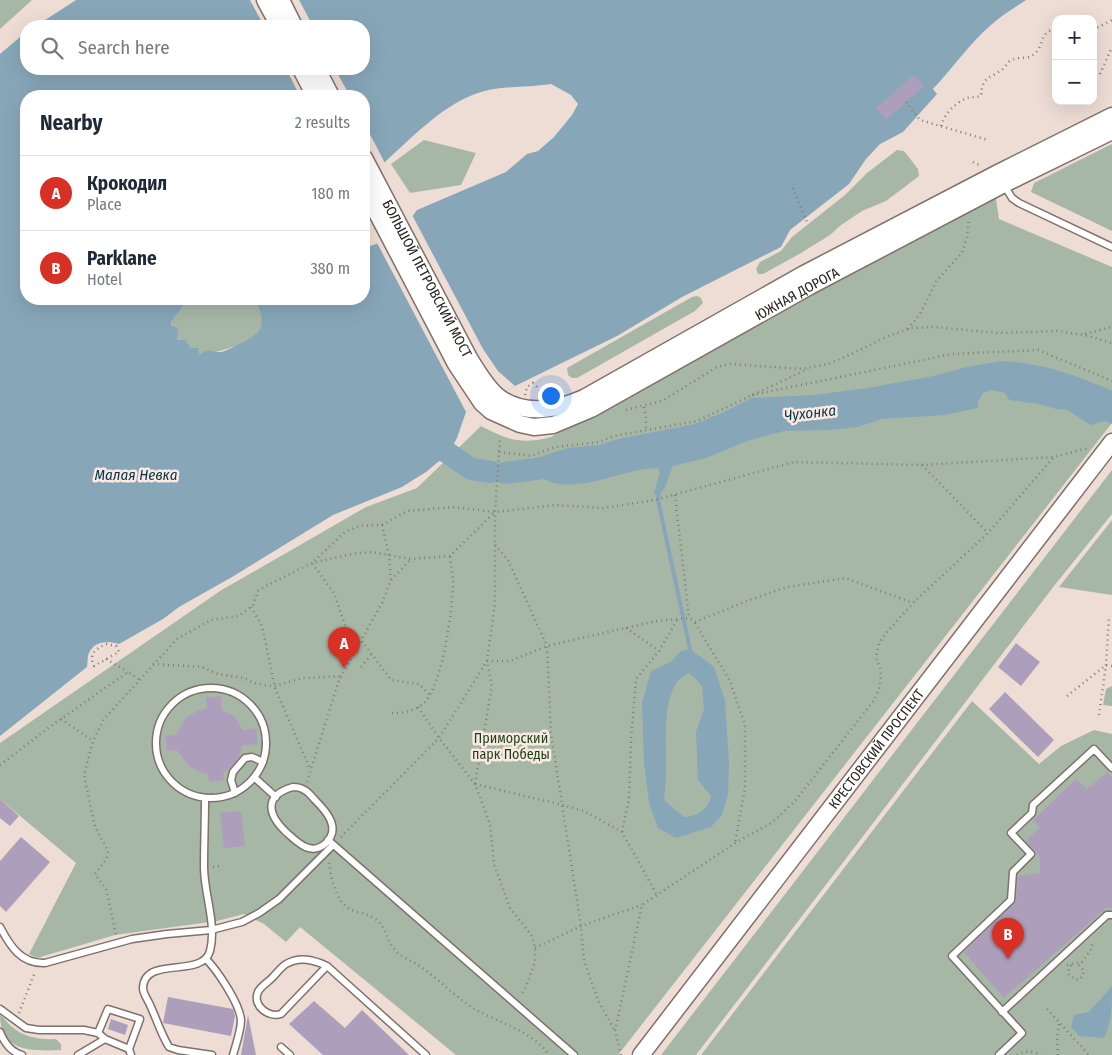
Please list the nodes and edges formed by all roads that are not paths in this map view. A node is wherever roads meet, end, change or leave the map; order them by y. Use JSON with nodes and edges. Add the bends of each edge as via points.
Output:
{"nodes":[{"id":1,"x":265,"y":0,"type":"edge"},
{"id":2,"x":280,"y":0,"type":"edge"},
{"id":3,"x":275,"y":20,"type":"edge"},
{"id":4,"x":291,"y":20,"type":"edge"},
{"id":5,"x":304,"y":75,"type":"edge"},
{"id":6,"x":320,"y":75,"type":"edge"},
{"id":7,"x":312,"y":90,"type":"edge"},
{"id":8,"x":328,"y":90,"type":"edge"},
{"id":9,"x":1112,"y":116,"type":"edge"},
{"id":10,"x":1112,"y":130,"type":"edge"},
{"id":11,"x":370,"y":169,"type":"edge"},
{"id":12,"x":1001,"y":179,"type":"junction"},
{"id":13,"x":370,"y":199,"type":"edge"},
{"id":14,"x":1112,"y":247,"type":"edge"},
{"id":15,"x":497,"y":395,"type":"joint"},
{"id":16,"x":482,"y":403,"type":"joint"},
{"id":17,"x":1112,"y":442,"type":"edge"},
{"id":18,"x":263,"y":762,"type":"junction"},
{"id":19,"x":1112,"y":768,"type":"edge"},
{"id":20,"x":255,"y":778,"type":"junction"},
{"id":21,"x":235,"y":793,"type":"junction"},
{"id":22,"x":276,"y":797,"type":"junction"},
{"id":23,"x":205,"y":799,"type":"junction"},
{"id":24,"x":330,"y":845,"type":"junction"},
{"id":25,"x":1112,"y":915,"type":"edge"},
{"id":26,"x":0,"y":927,"type":"edge"},
{"id":27,"x":211,"y":930,"type":"junction"},
{"id":28,"x":206,"y":959,"type":"junction"},
{"id":29,"x":327,"y":966,"type":"junction"},
{"id":30,"x":0,"y":1009,"type":"edge"},
{"id":31,"x":1002,"y":1012,"type":"junction"},
{"id":32,"x":0,"y":1032,"type":"edge"},
{"id":33,"x":98,"y":1033,"type":"junction"},
{"id":34,"x":105,"y":1039,"type":"junction"},
{"id":35,"x":281,"y":1047,"type":"dead end"},
{"id":36,"x":130,"y":1052,"type":"edge"},
{"id":37,"x":22,"y":1055,"type":"edge"},
{"id":38,"x":78,"y":1055,"type":"edge"},
{"id":39,"x":212,"y":1055,"type":"edge"},
{"id":40,"x":233,"y":1055,"type":"edge"},
{"id":41,"x":290,"y":1055,"type":"edge"},
{"id":42,"x":426,"y":1055,"type":"edge"},
{"id":43,"x":574,"y":1055,"type":"edge"},
{"id":44,"x":641,"y":1055,"type":"edge"},
{"id":45,"x":1000,"y":1055,"type":"edge"}],
"edges":[{"from":1,"to":3,"type":"street"},
{"from":2,"to":4,"type":"street"},
{"from":5,"to":7,"type":"street"},
{"from":6,"to":8,"type":"street"},
{"from":9,"to":12,"type":"street","name":"ЮЖНАЯ ДОРОГА"},
{"from":10,"to":12,"type":"street","name":"ЮЖНАЯ ДОРОГА"},
{"from":11,"to":15,"type":"street","name":"БОЛЬШОЙ ПЕТРОВСКИЙ МОСТ","via":[[469,358]]},
{"from":12,"to":14,"type":"lane","via":[[1012,198],[1019,203]]},
{"from":12,"to":15,"type":"street","name":"ЮЖНАЯ ДОРОГА","via":[[804,274],[566,406],[534,409],[508,402]]},
{"from":12,"to":16,"type":"street","name":"ЮЖНАЯ ДОРОГА","via":[[980,197],[810,286],[571,419],[553,425],[520,424],[498,415]]},
{"from":13,"to":16,"type":"street","name":"БОЛЬШОЙ ПЕТРОВСКИЙ МОСТ","via":[[456,364]]},
{"from":17,"to":44,"type":"street","name":"КРЕСТОВСКИЙ ПРОСПЕКТ"},
{"from":18,"to":20,"type":"lane"},
{"from":18,"to":21,"type":"lane","via":[[245,758],[232,772]]},
{"from":18,"to":23,"type":"lane","via":[[267,744],[264,726],[256,710],[243,698],[227,690],[209,687],[192,691],[176,700],[156,731],[156,750],[161,768],[172,783],[187,794]]},
{"from":19,"to":31,"type":"lane","via":[[1094,749],[1033,805],[1032,813],[1011,833],[1031,854],[1013,872],[1012,900],[952,956]]},
{"from":20,"to":21,"type":"lane"},
{"from":20,"to":22,"type":"lane"},
{"from":21,"to":23,"type":"lane","via":[[224,798]]},
{"from":22,"to":24,"type":"lane","via":[[272,802],[272,815],[300,845],[311,849]]},
{"from":22,"to":24,"type":"lane","via":[[294,787],[305,789],[331,818]]},
{"from":23,"to":27,"type":"lane","via":[[204,868]]},
{"from":24,"to":27,"type":"lane","via":[[279,899],[242,922]]},
{"from":24,"to":43,"type":"lane"},
{"from":25,"to":31,"type":"lane","via":[[1108,915]]},
{"from":26,"to":27,"type":"lane","via":[[14,952],[37,964],[118,943]]},
{"from":27,"to":28,"type":"lane","via":[[210,952]]},
{"from":28,"to":39,"type":"lane","via":[[199,964],[151,973],[143,988],[170,1047]]},
{"from":28,"to":40,"type":"lane","via":[[220,977],[240,1015]]},
{"from":29,"to":29,"type":"lane","via":[[314,959],[286,964],[258,991],[259,1005],[268,1014],[281,1014]]},
{"from":29,"to":42,"type":"lane"},
{"from":30,"to":33,"type":"lane","via":[[26,1028]]},
{"from":31,"to":45,"type":"lane","via":[[1022,1033]]},
{"from":32,"to":37,"type":"lane","via":[[4,1041]]},
{"from":33,"to":34,"type":"lane"},
{"from":33,"to":36,"type":"lane","via":[[108,1009],[140,1019]]},
{"from":34,"to":36,"type":"lane"},
{"from":34,"to":38,"type":"lane"},
{"from":35,"to":41,"type":"lane"}]}
